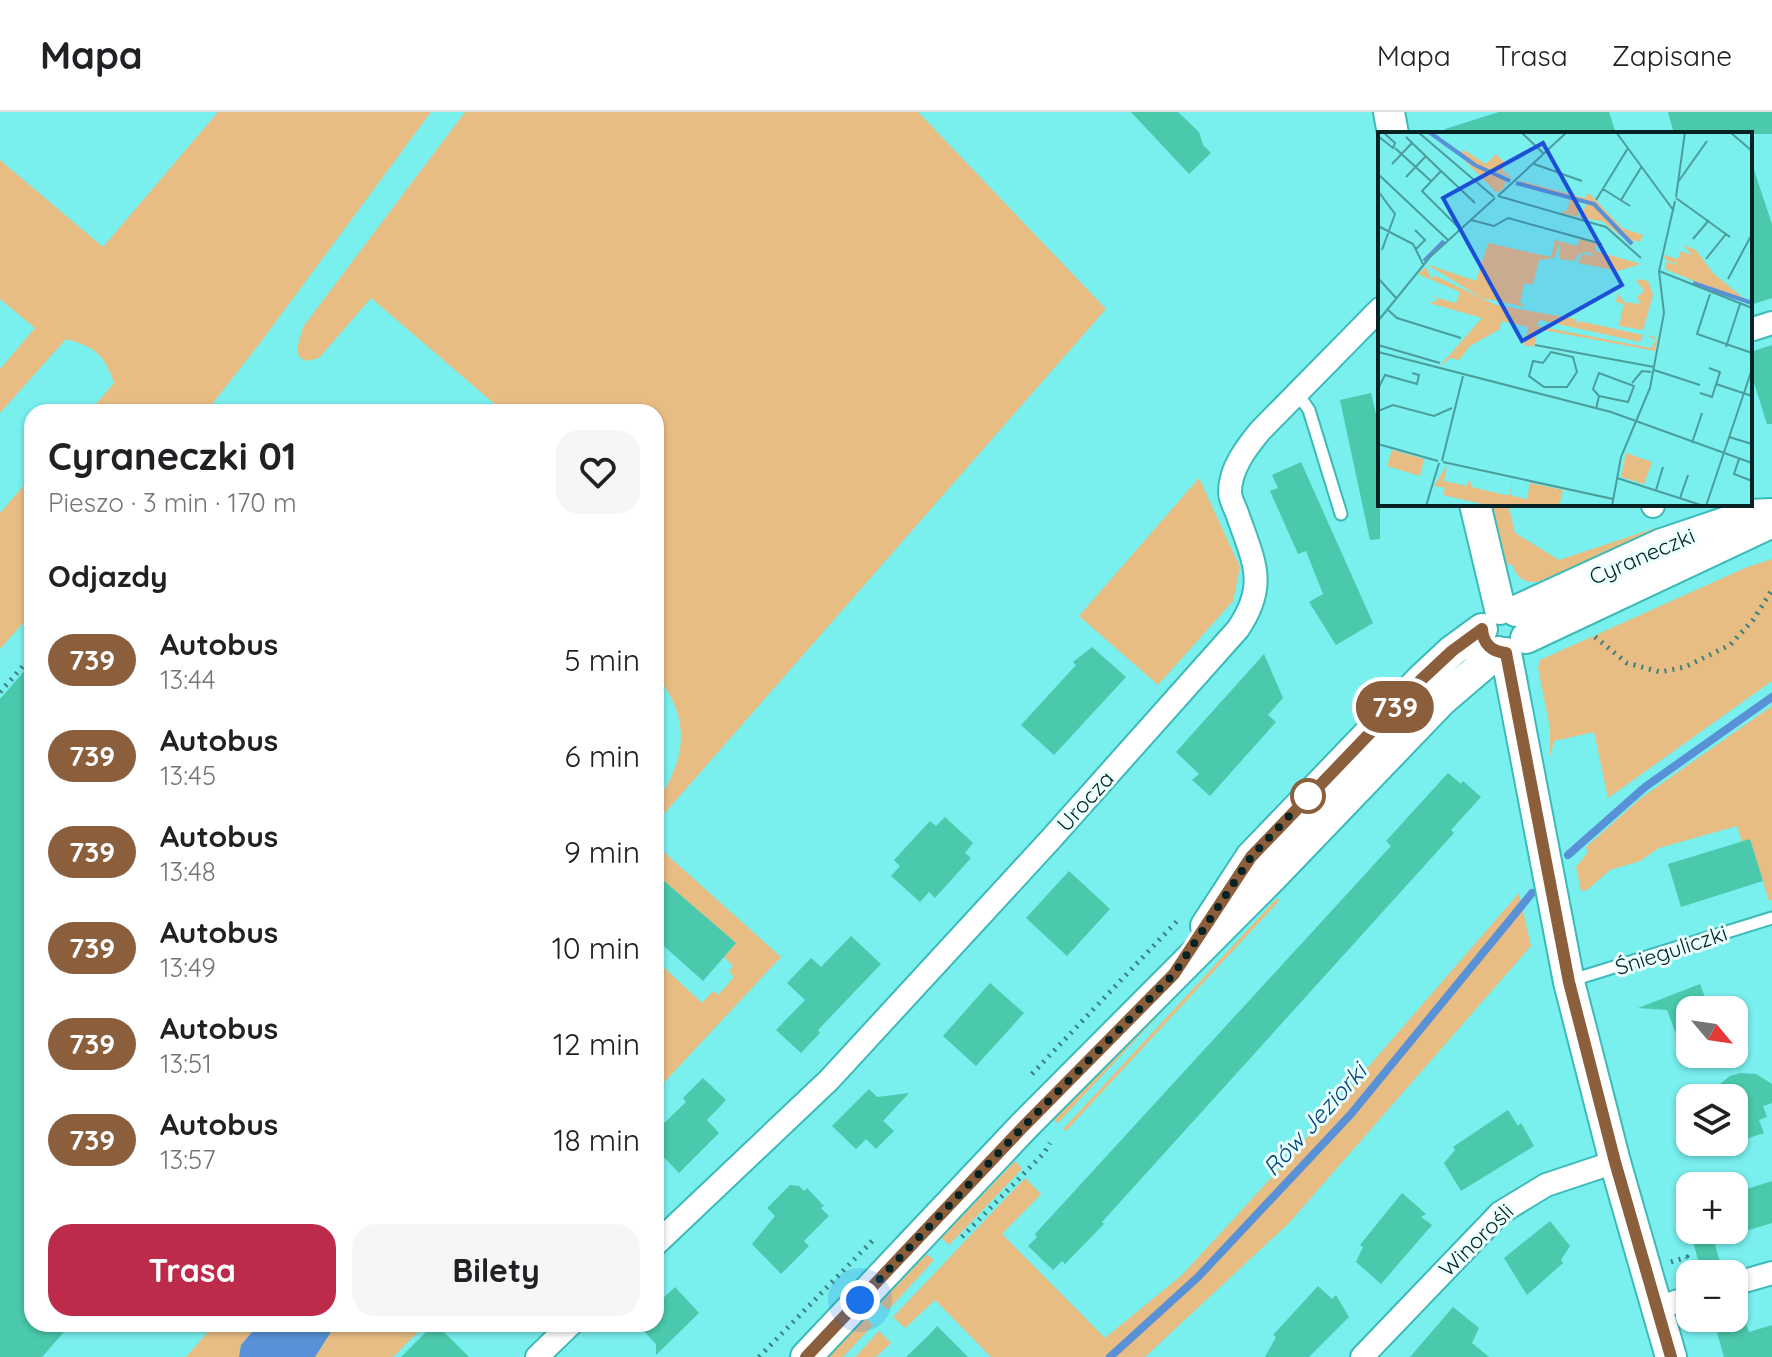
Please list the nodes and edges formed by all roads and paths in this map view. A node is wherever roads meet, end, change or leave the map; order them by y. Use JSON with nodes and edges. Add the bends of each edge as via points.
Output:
{"nodes":[{"id":1,"x":1389,"y":112,"type":"edge"},
{"id":2,"x":1393,"y":132,"type":"edge"},
{"id":3,"x":1378,"y":311,"type":"edge"},
{"id":4,"x":1772,"y":323,"type":"edge"},
{"id":5,"x":1752,"y":329,"type":"edge"},
{"id":6,"x":1297,"y":393,"type":"junction"},
{"id":7,"x":1475,"y":506,"type":"edge"},
{"id":8,"x":1341,"y":514,"type":"dead end"},
{"id":9,"x":1772,"y":514,"type":"edge"},
{"id":10,"x":1772,"y":521,"type":"edge"},
{"id":11,"x":1772,"y":590,"type":"edge"},
{"id":12,"x":1588,"y":631,"type":"dead end"},
{"id":13,"x":1505,"y":632,"type":"junction"},
{"id":14,"x":24,"y":665,"type":"edge"},
{"id":15,"x":1455,"y":687,"type":"junction"},
{"id":16,"x":0,"y":692,"type":"edge"},
{"id":17,"x":1515,"y":702,"type":"junction"},
{"id":18,"x":1306,"y":799,"type":"junction"},
{"id":19,"x":1318,"y":829,"type":"junction"},
{"id":20,"x":1179,"y":918,"type":"dead end"},
{"id":21,"x":1772,"y":918,"type":"edge"},
{"id":22,"x":1174,"y":974,"type":"junction"},
{"id":23,"x":1569,"y":982,"type":"junction"},
{"id":24,"x":1025,"y":1081,"type":"dead end"},
{"id":25,"x":1615,"y":1162,"type":"junction"},
{"id":26,"x":664,"y":1236,"type":"edge"},
{"id":27,"x":875,"y":1238,"type":"dead end"},
{"id":28,"x":1676,"y":1260,"type":"edge"},
{"id":29,"x":1663,"y":1264,"type":"dead end"},
{"id":30,"x":1772,"y":1273,"type":"edge"},
{"id":31,"x":1748,"y":1280,"type":"edge"},
{"id":32,"x":1676,"y":1302,"type":"edge"},
{"id":33,"x":1658,"y":1308,"type":"junction"},
{"id":34,"x":563,"y":1332,"type":"edge"},
{"id":35,"x":537,"y":1357,"type":"edge"},
{"id":36,"x":759,"y":1357,"type":"edge"},
{"id":37,"x":806,"y":1357,"type":"edge"},
{"id":38,"x":1362,"y":1357,"type":"edge"},
{"id":39,"x":1671,"y":1357,"type":"edge"}],
"edges":[{"from":1,"to":2,"type":"street"},
{"from":3,"to":6,"type":"street","name":"Urocza"},
{"from":4,"to":5,"type":"street"},
{"from":6,"to":8,"type":"lane","via":[[1309,410]]},
{"from":6,"to":26,"type":"street","name":"Urocza","via":[[1260,431],[1236,466],[1230,494],[1258,573],[1251,610],[1238,629],[829,1080]]},
{"from":7,"to":13,"type":"street"},
{"from":9,"to":13,"type":"street","name":"Cyraneczki","via":[[1748,515],[1662,544]]},
{"from":10,"to":13,"type":"street","name":"Cyraneczki"},
{"from":11,"to":12,"type":"path","via":[[1730,645],[1685,667],[1660,672],[1627,663]]},
{"from":13,"to":15,"type":"street","name":"Cyraneczki"},
{"from":13,"to":17,"type":"street"},
{"from":13,"to":18,"type":"street","name":"Cyraneczki","via":[[1452,651]]},
{"from":14,"to":16,"type":"path"},
{"from":15,"to":17,"type":"street","via":[[1487,682]]},
{"from":15,"to":19,"type":"street","name":"Cyraneczki"},
{"from":17,"to":23,"type":"street"},
{"from":18,"to":19,"type":"street","via":[[1305,819]]},
{"from":18,"to":22,"type":"street","name":"Cyraneczki","via":[[1251,857]]},
{"from":19,"to":22,"type":"street","name":"Cyraneczki"},
{"from":20,"to":24,"type":"path"},
{"from":21,"to":23,"type":"lane","name":"Śnieguliczki"},
{"from":22,"to":37,"type":"street","name":"Cyraneczki"},
{"from":23,"to":25,"type":"street"},
{"from":25,"to":33,"type":"street"},
{"from":25,"to":38,"type":"street","name":"Winorośli","via":[[1546,1185],[1500,1213]]},
{"from":27,"to":36,"type":"path"},
{"from":28,"to":29,"type":"path"},
{"from":30,"to":31,"type":"street"},
{"from":32,"to":33,"type":"street"},
{"from":33,"to":39,"type":"street"},
{"from":34,"to":35,"type":"street"}]}
